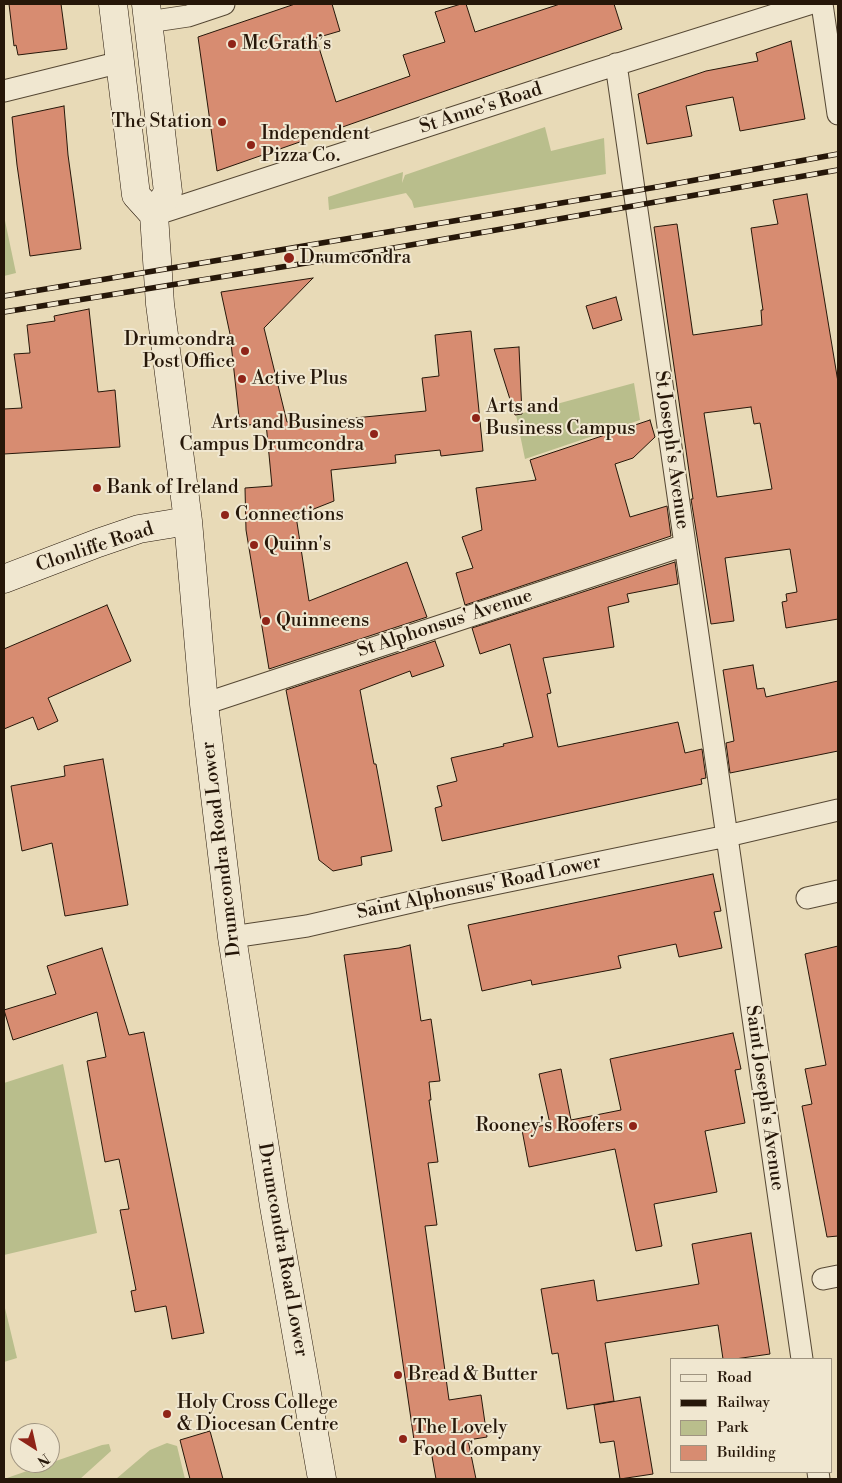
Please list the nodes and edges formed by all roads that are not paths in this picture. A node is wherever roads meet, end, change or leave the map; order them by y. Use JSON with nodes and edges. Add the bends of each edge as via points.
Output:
{"nodes":[{"id":1,"x":113,"y":4,"type":"edge"},
{"id":2,"x":224,"y":4,"type":"edge"},
{"id":3,"x":809,"y":4,"type":"edge"},
{"id":4,"x":822,"y":4,"type":"edge"},
{"id":5,"x":147,"y":13,"type":"edge"},
{"id":6,"x":121,"y":62,"type":"junction"},
{"id":7,"x":616,"y":64,"type":"junction"},
{"id":8,"x":4,"y":91,"type":"edge"},
{"id":9,"x":838,"y":114,"type":"edge"},
{"id":10,"x":154,"y":215,"type":"junction"},
{"id":11,"x":188,"y":521,"type":"junction"},
{"id":12,"x":685,"y":545,"type":"junction"},
{"id":13,"x":4,"y":579,"type":"edge"},
{"id":14,"x":204,"y":704,"type":"junction"},
{"id":15,"x":838,"y":810,"type":"edge"},
{"id":16,"x":727,"y":836,"type":"junction"},
{"id":17,"x":838,"y":891,"type":"edge"},
{"id":18,"x":807,"y":898,"type":"dead end"},
{"id":19,"x":232,"y":937,"type":"junction"},
{"id":20,"x":802,"y":1358,"type":"edge"},
{"id":21,"x":322,"y":1479,"type":"edge"}],
"edges":[{"from":1,"to":6,"type":"main road"},
{"from":2,"to":5,"type":"street","via":[[188,16]]},
{"from":3,"to":7,"type":"street","name":"St Anne's Road"},
{"from":4,"to":9,"type":"street"},
{"from":5,"to":10,"type":"main road","via":[[168,192]]},
{"from":6,"to":8,"type":"street"},
{"from":6,"to":10,"type":"main road","via":[[136,195]]},
{"from":7,"to":10,"type":"street","name":"St Anne's Road"},
{"from":7,"to":12,"type":"street","name":"St Joseph's Avenue"},
{"from":10,"to":11,"type":"main road","name":"Drumcondra Road Lower","via":[[160,304]]},
{"from":11,"to":13,"type":"main road","name":"Clonliffe Road","via":[[139,529]]},
{"from":11,"to":14,"type":"main road","name":"Drumcondra Road Lower"},
{"from":12,"to":14,"type":"street","name":"St Alphonsus' Avenue"},
{"from":12,"to":16,"type":"street","name":"St Joseph's Avenue"},
{"from":14,"to":19,"type":"main road","name":"Drumcondra Road Lower"},
{"from":15,"to":16,"type":"street","name":"Saint Alphonsus' Road Lower"},
{"from":16,"to":19,"type":"street","name":"Saint Alphonsus' Road Lower","via":[[307,926]]},
{"from":16,"to":20,"type":"street","name":"Saint Joseph's Avenue"},
{"from":17,"to":18,"type":"street"},
{"from":19,"to":21,"type":"main road","name":"Drumcondra Road Lower"}]}
